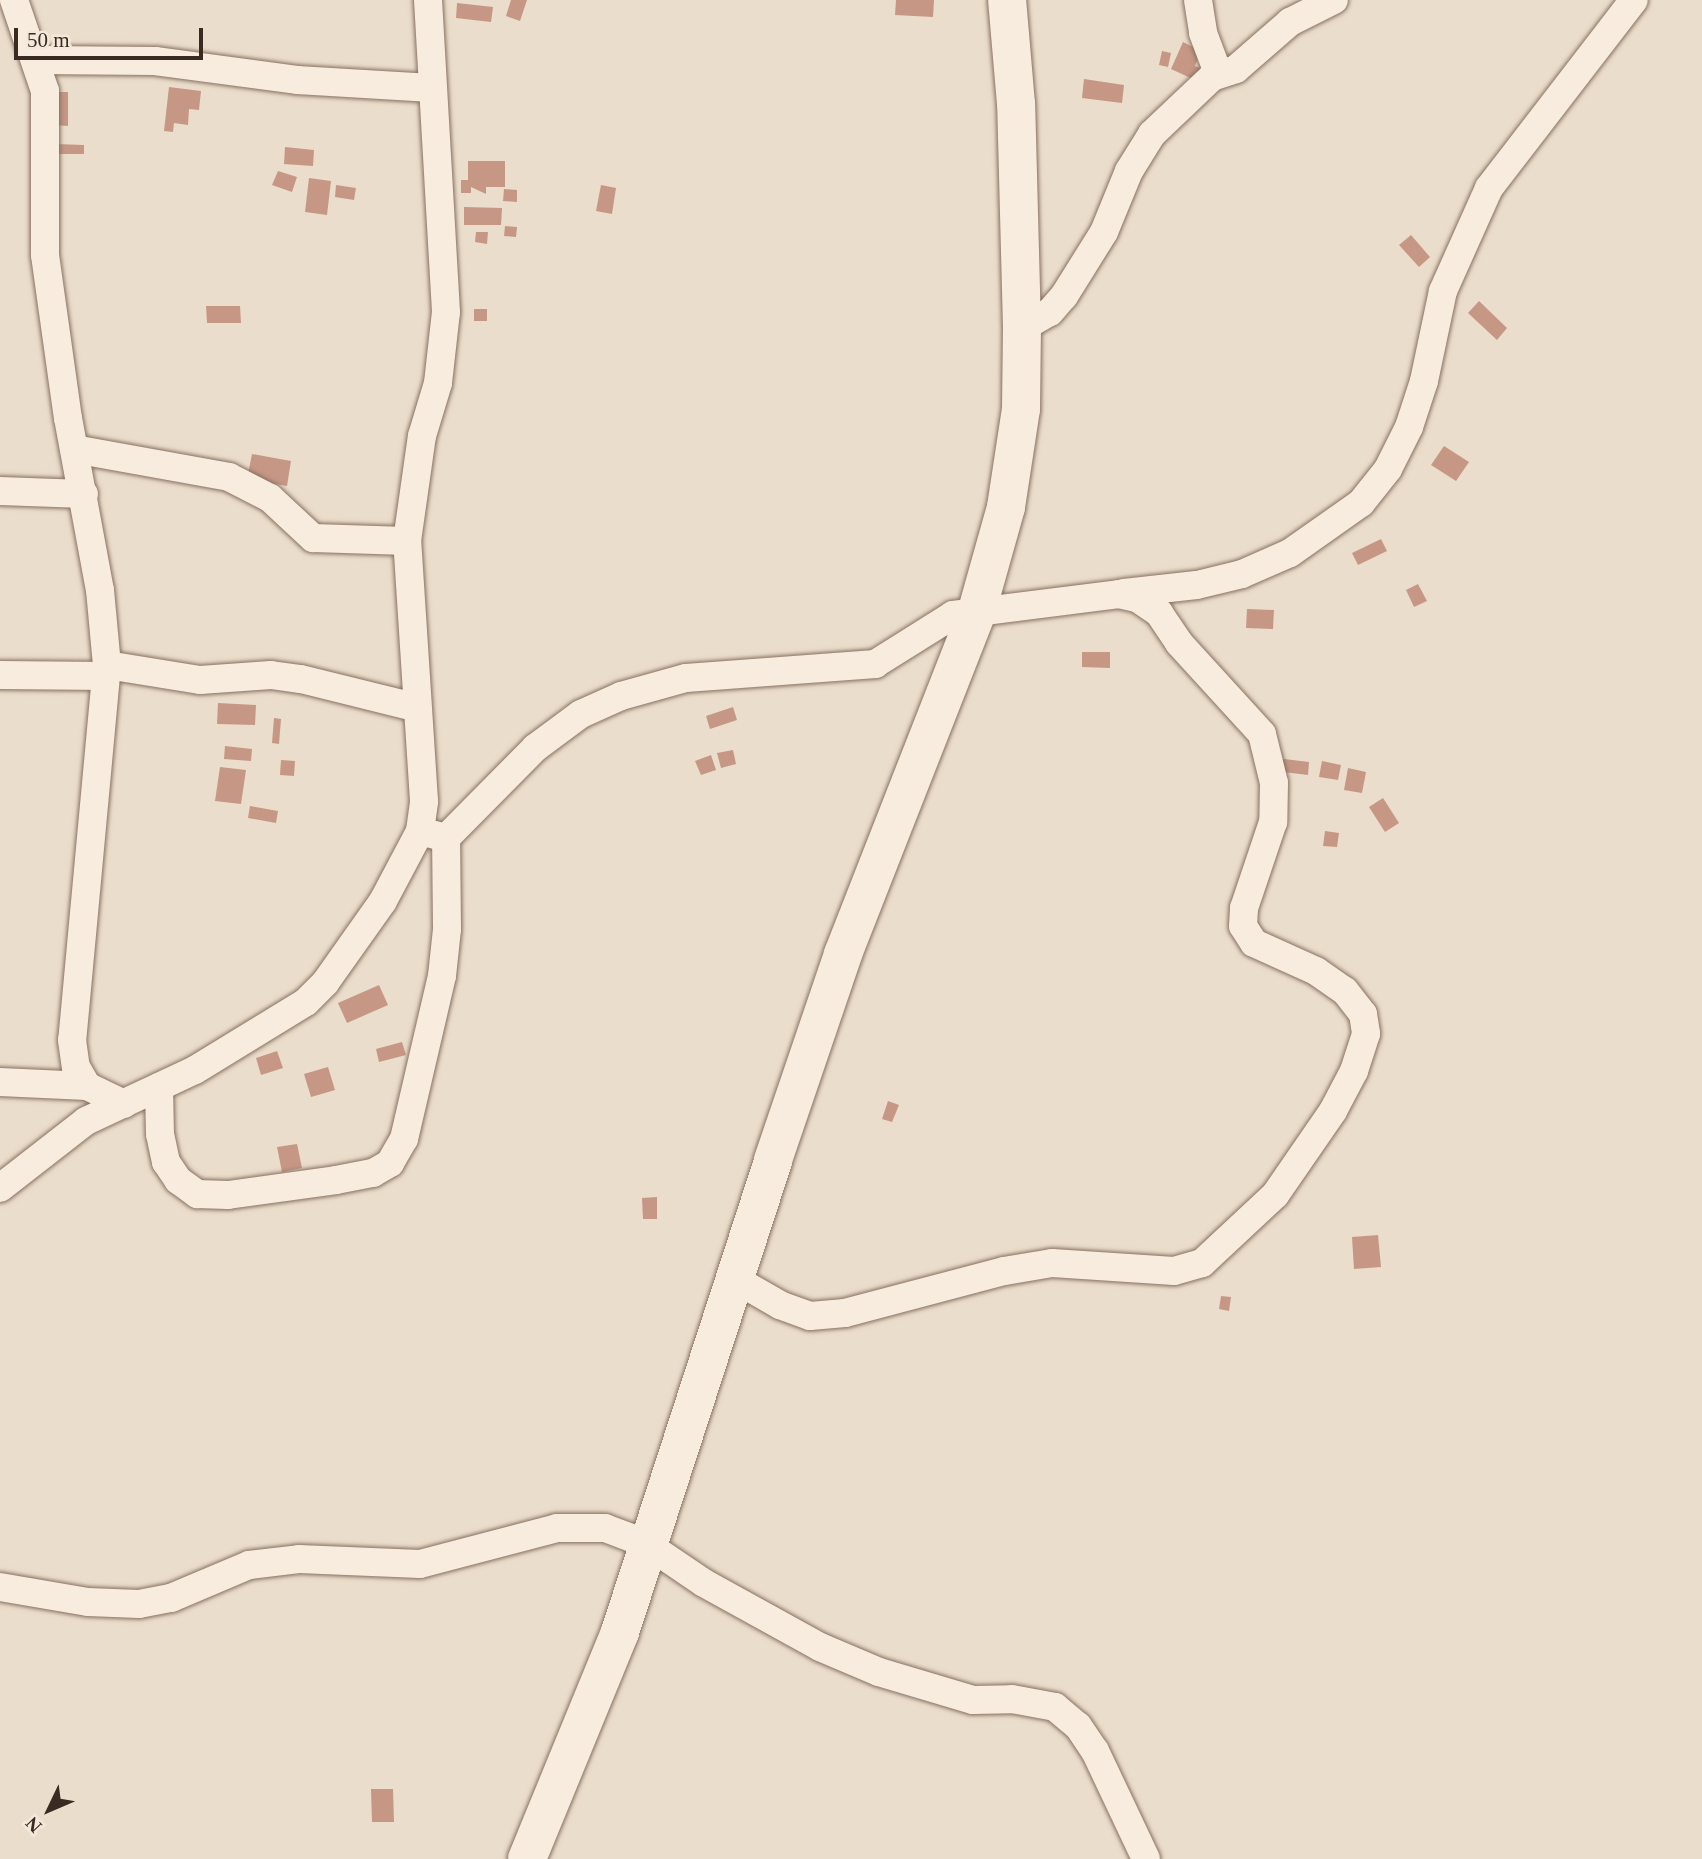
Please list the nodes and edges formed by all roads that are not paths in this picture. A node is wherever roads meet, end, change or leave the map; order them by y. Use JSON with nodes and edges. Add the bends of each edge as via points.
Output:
{"nodes":[{"id":1,"x":14,"y":0,"type":"edge"},
{"id":2,"x":428,"y":0,"type":"edge"},
{"id":3,"x":1007,"y":0,"type":"edge"},
{"id":4,"x":1198,"y":0,"type":"edge"},
{"id":5,"x":1334,"y":0,"type":"edge"},
{"id":6,"x":1634,"y":0,"type":"edge"},
{"id":7,"x":36,"y":60,"type":"junction"},
{"id":8,"x":1218,"y":73,"type":"junction"},
{"id":9,"x":432,"y":88,"type":"junction"},
{"id":10,"x":1022,"y":328,"type":"junction"},
{"id":11,"x":74,"y":449,"type":"junction"},
{"id":12,"x":0,"y":491,"type":"edge"},
{"id":13,"x":84,"y":494,"type":"junction"},
{"id":14,"x":407,"y":541,"type":"junction"},
{"id":15,"x":1119,"y":594,"type":"junction"},
{"id":16,"x":976,"y":614,"type":"junction"},
{"id":17,"x":106,"y":670,"type":"junction"},
{"id":18,"x":0,"y":675,"type":"edge"},
{"id":19,"x":414,"y":707,"type":"junction"},
{"id":20,"x":433,"y":834,"type":"junction"},
{"id":21,"x":0,"y":1082,"type":"edge"},
{"id":22,"x":87,"y":1086,"type":"junction"},
{"id":23,"x":159,"y":1087,"type":"junction"},
{"id":24,"x":124,"y":1104,"type":"junction"},
{"id":25,"x":0,"y":1188,"type":"edge"},
{"id":26,"x":733,"y":1278,"type":"junction"},
{"id":27,"x":645,"y":1543,"type":"junction"},
{"id":28,"x":0,"y":1587,"type":"edge"},
{"id":29,"x":527,"y":1859,"type":"edge"},
{"id":30,"x":1146,"y":1859,"type":"edge"}],
"edges":[{"from":1,"to":7,"type":"street"},
{"from":2,"to":9,"type":"street"},
{"from":3,"to":10,"type":"street","via":[[1016,104]]},
{"from":4,"to":8,"type":"street"},
{"from":5,"to":8,"type":"street","via":[[1290,22],[1236,69]]},
{"from":6,"to":15,"type":"street","via":[[1489,188],[1443,291],[1409,427],[1388,469],[1361,503],[1290,553],[1242,574],[1197,585]]},
{"from":7,"to":9,"type":"street","via":[[155,61],[297,80]]},
{"from":7,"to":11,"type":"street","via":[[45,91],[45,255]]},
{"from":8,"to":10,"type":"street","via":[[1152,134],[1129,171],[1104,232],[1064,296],[1050,312]]},
{"from":9,"to":14,"type":"street","via":[[446,312],[438,383],[422,436]]},
{"from":10,"to":16,"type":"street","via":[[1021,408],[1006,507]]},
{"from":11,"to":13,"type":"street"},
{"from":11,"to":14,"type":"street","via":[[229,477],[270,498],[313,538]]},
{"from":12,"to":13,"type":"street"},
{"from":13,"to":17,"type":"street"},
{"from":14,"to":19,"type":"street"},
{"from":15,"to":16,"type":"street"},
{"from":15,"to":26,"type":"street","via":[[1138,597],[1159,613],[1179,642],[1262,734],[1275,783],[1273,822],[1244,908],[1243,926],[1254,943],[1317,971],[1345,991],[1363,1014],[1366,1034],[1354,1071],[1332,1111],[1302,1162],[1231,1240],[1202,1263],[1174,1271],[1052,1263],[1004,1271],[845,1314],[810,1316]]},
{"from":16,"to":20,"type":"street","via":[[953,615],[937,622],[875,664],[686,678],[621,696],[581,714]]},
{"from":16,"to":26,"type":"street","via":[[844,954]]},
{"from":17,"to":18,"type":"street"},
{"from":17,"to":19,"type":"street","via":[[200,680],[281,676]]},
{"from":17,"to":22,"type":"street","via":[[72,1002],[76,1067]]},
{"from":19,"to":20,"type":"street","via":[[424,801]]},
{"from":20,"to":23,"type":"street","via":[[326,983],[306,1002]]},
{"from":20,"to":23,"type":"street","via":[[447,929],[442,976],[404,1139],[390,1163],[373,1173],[336,1181],[228,1195],[197,1194],[178,1180],[166,1162]]},
{"from":21,"to":22,"type":"street"},
{"from":22,"to":24,"type":"street"},
{"from":23,"to":24,"type":"street"},
{"from":24,"to":25,"type":"street","via":[[86,1121]]},
{"from":26,"to":27,"type":"street"},
{"from":27,"to":28,"type":"street","via":[[605,1528],[557,1528],[420,1564],[286,1560],[249,1565],[171,1598],[139,1604],[88,1602]]},
{"from":27,"to":29,"type":"street","via":[[620,1632]]},
{"from":27,"to":30,"type":"street","via":[[758,1614],[879,1672],[973,1700],[1012,1699],[1055,1707],[1078,1726],[1095,1751]]}]}
